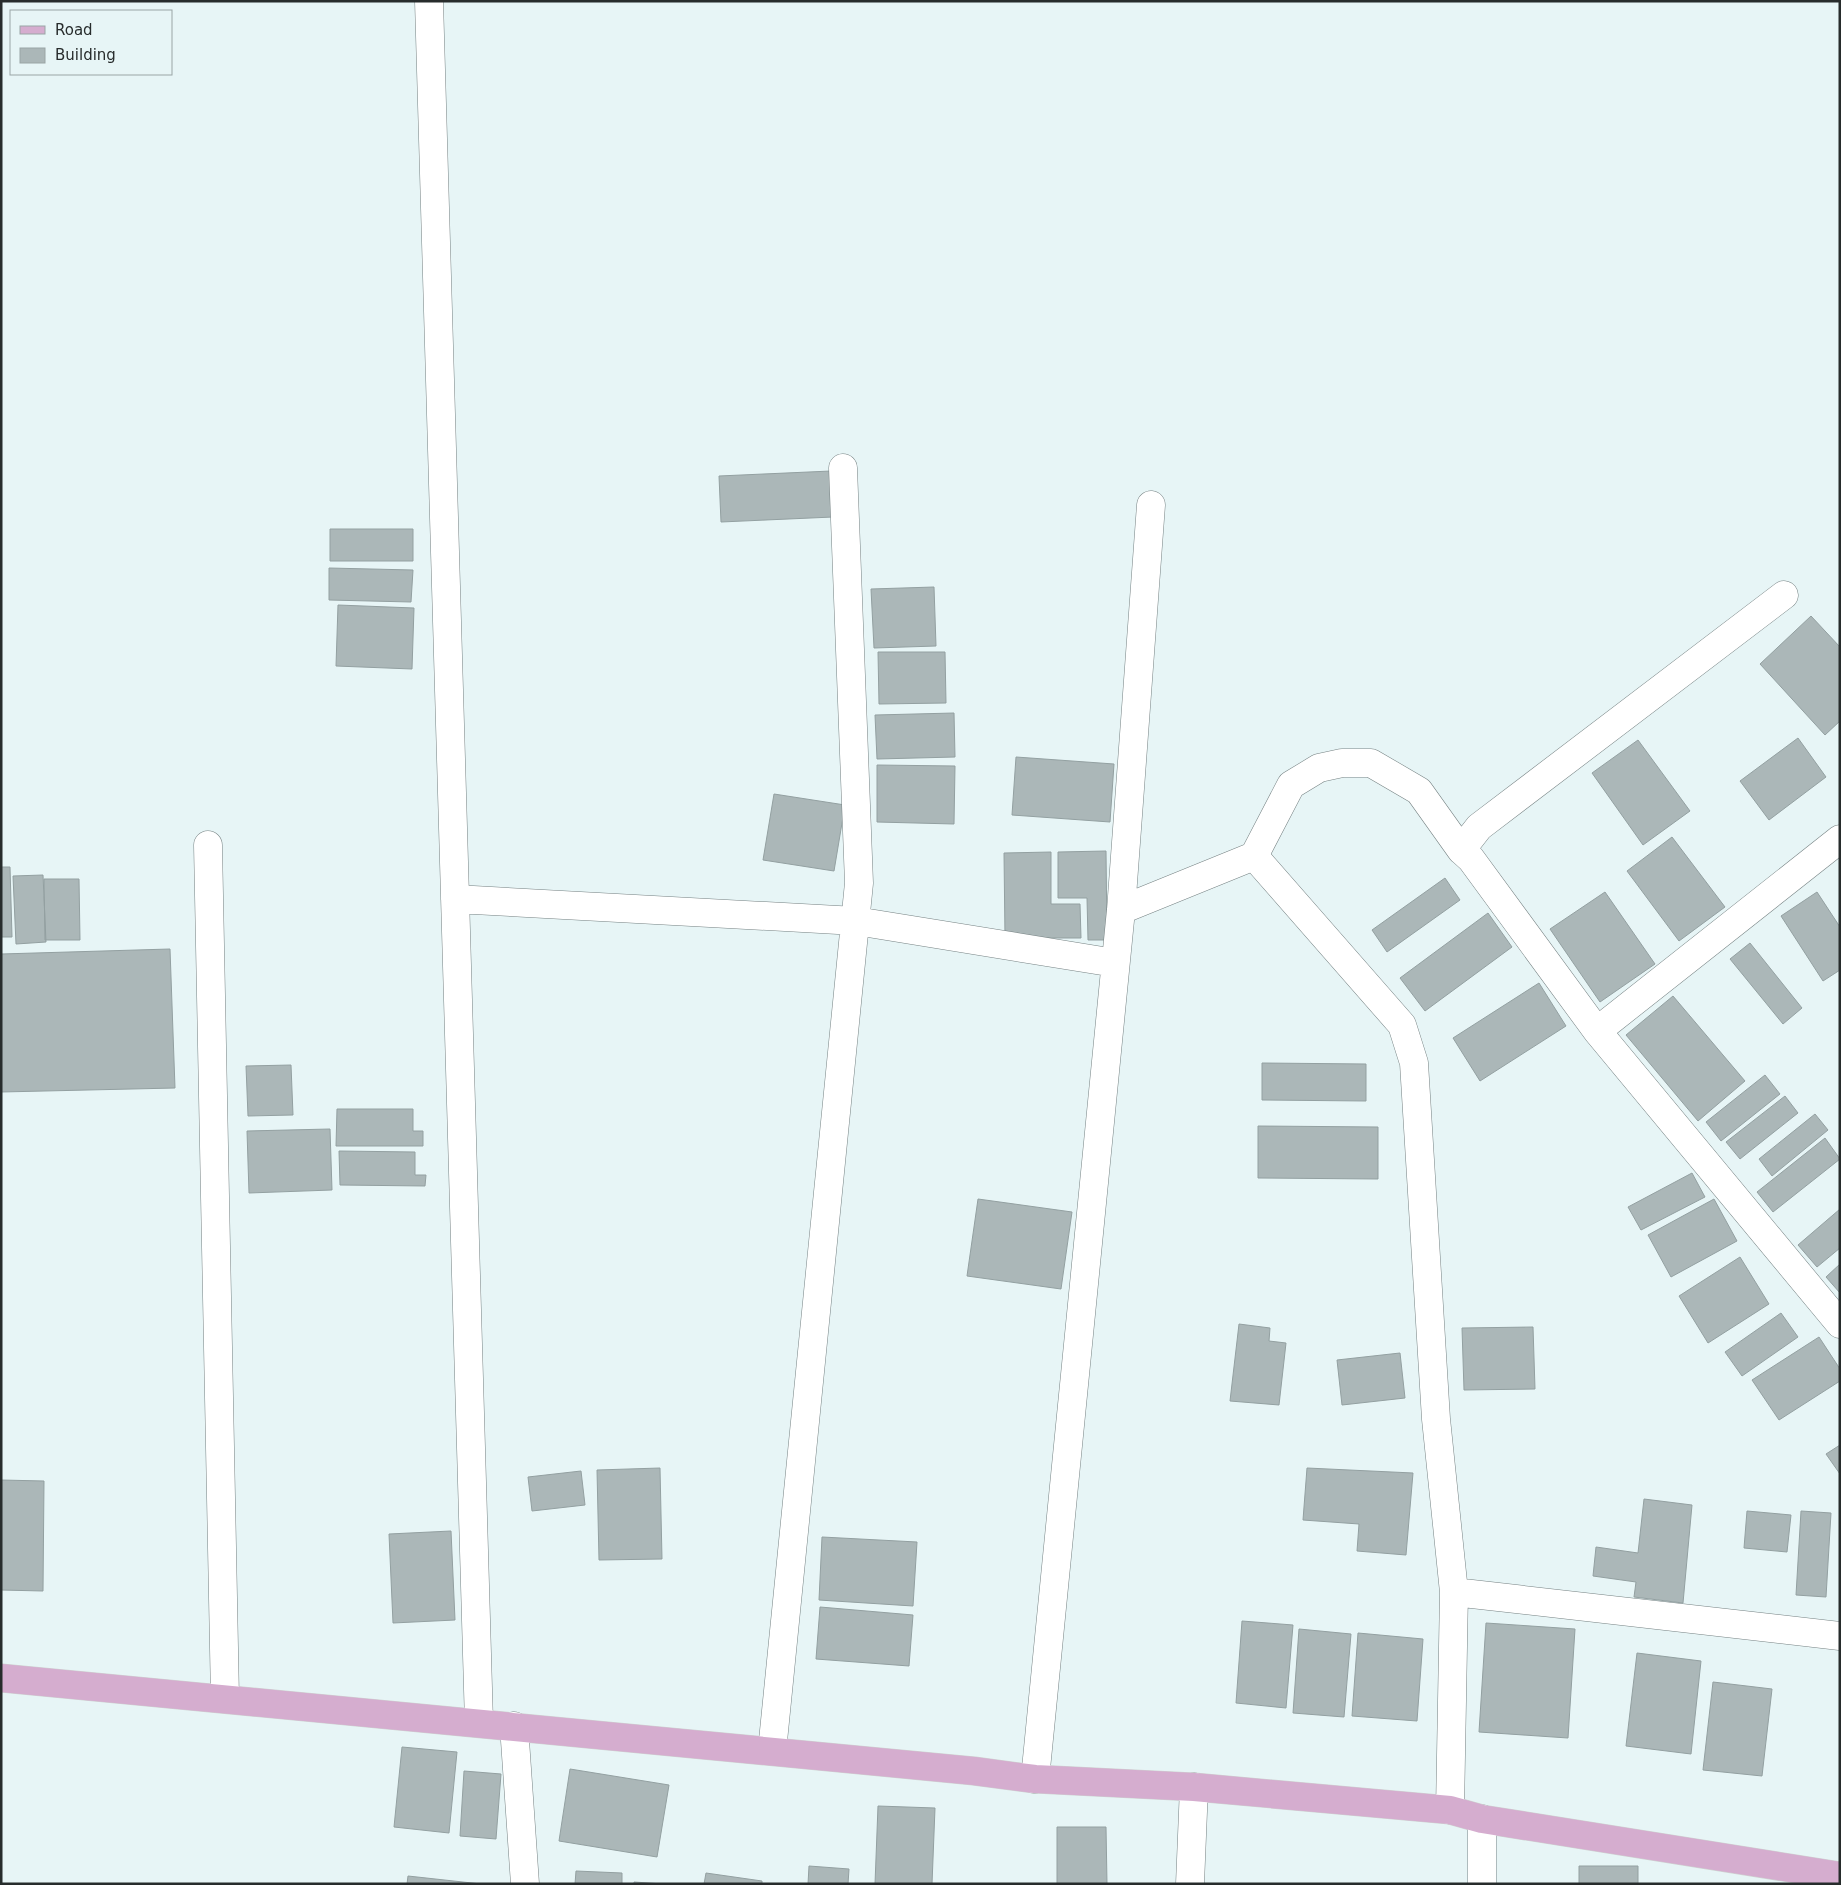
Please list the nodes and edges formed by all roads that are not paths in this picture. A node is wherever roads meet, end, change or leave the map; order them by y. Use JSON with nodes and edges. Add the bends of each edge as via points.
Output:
{"nodes":[{"id":1,"x":429,"y":1,"type":"edge"},
{"id":2,"x":843,"y":468,"type":"dead end"},
{"id":3,"x":1151,"y":505,"type":"dead end"},
{"id":4,"x":1784,"y":595,"type":"dead end"},
{"id":5,"x":1840,"y":839,"type":"edge"},
{"id":6,"x":208,"y":845,"type":"dead end"},
{"id":7,"x":1461,"y":850,"type":"junction"},
{"id":8,"x":1254,"y":856,"type":"junction"},
{"id":9,"x":455,"y":899,"type":"junction"},
{"id":10,"x":1122,"y":910,"type":"junction"},
{"id":11,"x":856,"y":921,"type":"junction"},
{"id":12,"x":1114,"y":964,"type":"junction"},
{"id":13,"x":1598,"y":1031,"type":"junction"},
{"id":14,"x":1840,"y":1324,"type":"edge"},
{"id":15,"x":1454,"y":1592,"type":"junction"},
{"id":16,"x":1840,"y":1636,"type":"edge"},
{"id":17,"x":1,"y":1678,"type":"edge"},
{"id":18,"x":225,"y":1698,"type":"junction"},
{"id":19,"x":479,"y":1723,"type":"junction"},
{"id":20,"x":514,"y":1726,"type":"junction"},
{"id":21,"x":772,"y":1751,"type":"junction"},
{"id":22,"x":1035,"y":1779,"type":"junction"},
{"id":23,"x":1194,"y":1787,"type":"junction"},
{"id":24,"x":1450,"y":1810,"type":"junction"},
{"id":25,"x":1482,"y":1819,"type":"junction"},
{"id":26,"x":1832,"y":1878,"type":"edge"},
{"id":27,"x":525,"y":1884,"type":"edge"},
{"id":28,"x":1190,"y":1884,"type":"edge"},
{"id":29,"x":1482,"y":1884,"type":"edge"}],
"edges":[{"from":1,"to":9,"type":"street"},
{"from":2,"to":11,"type":"street","via":[[859,883]]},
{"from":3,"to":10,"type":"street"},
{"from":4,"to":7,"type":"street","via":[[1479,827]]},
{"from":5,"to":13,"type":"street"},
{"from":6,"to":18,"type":"street"},
{"from":7,"to":8,"type":"street","via":[[1419,791],[1371,763],[1342,763],[1319,768],[1291,785]]},
{"from":7,"to":13,"type":"street","via":[[1471,859]]},
{"from":8,"to":10,"type":"street"},
{"from":8,"to":15,"type":"street","via":[[1402,1025],[1414,1063],[1436,1419]]},
{"from":9,"to":11,"type":"street"},
{"from":9,"to":19,"type":"street"},
{"from":10,"to":12,"type":"street"},
{"from":11,"to":12,"type":"street"},
{"from":11,"to":21,"type":"street"},
{"from":12,"to":22,"type":"street"},
{"from":13,"to":14,"type":"street"},
{"from":15,"to":16,"type":"street"},
{"from":15,"to":24,"type":"street"},
{"from":17,"to":18,"type":"main road"},
{"from":18,"to":19,"type":"main road"},
{"from":19,"to":20,"type":"main road"},
{"from":20,"to":21,"type":"main road"},
{"from":20,"to":27,"type":"street"},
{"from":21,"to":22,"type":"main road"},
{"from":22,"to":23,"type":"main road"},
{"from":23,"to":24,"type":"main road"},
{"from":23,"to":28,"type":"street"},
{"from":24,"to":25,"type":"main road"},
{"from":25,"to":26,"type":"main road"},
{"from":25,"to":29,"type":"street"}]}
